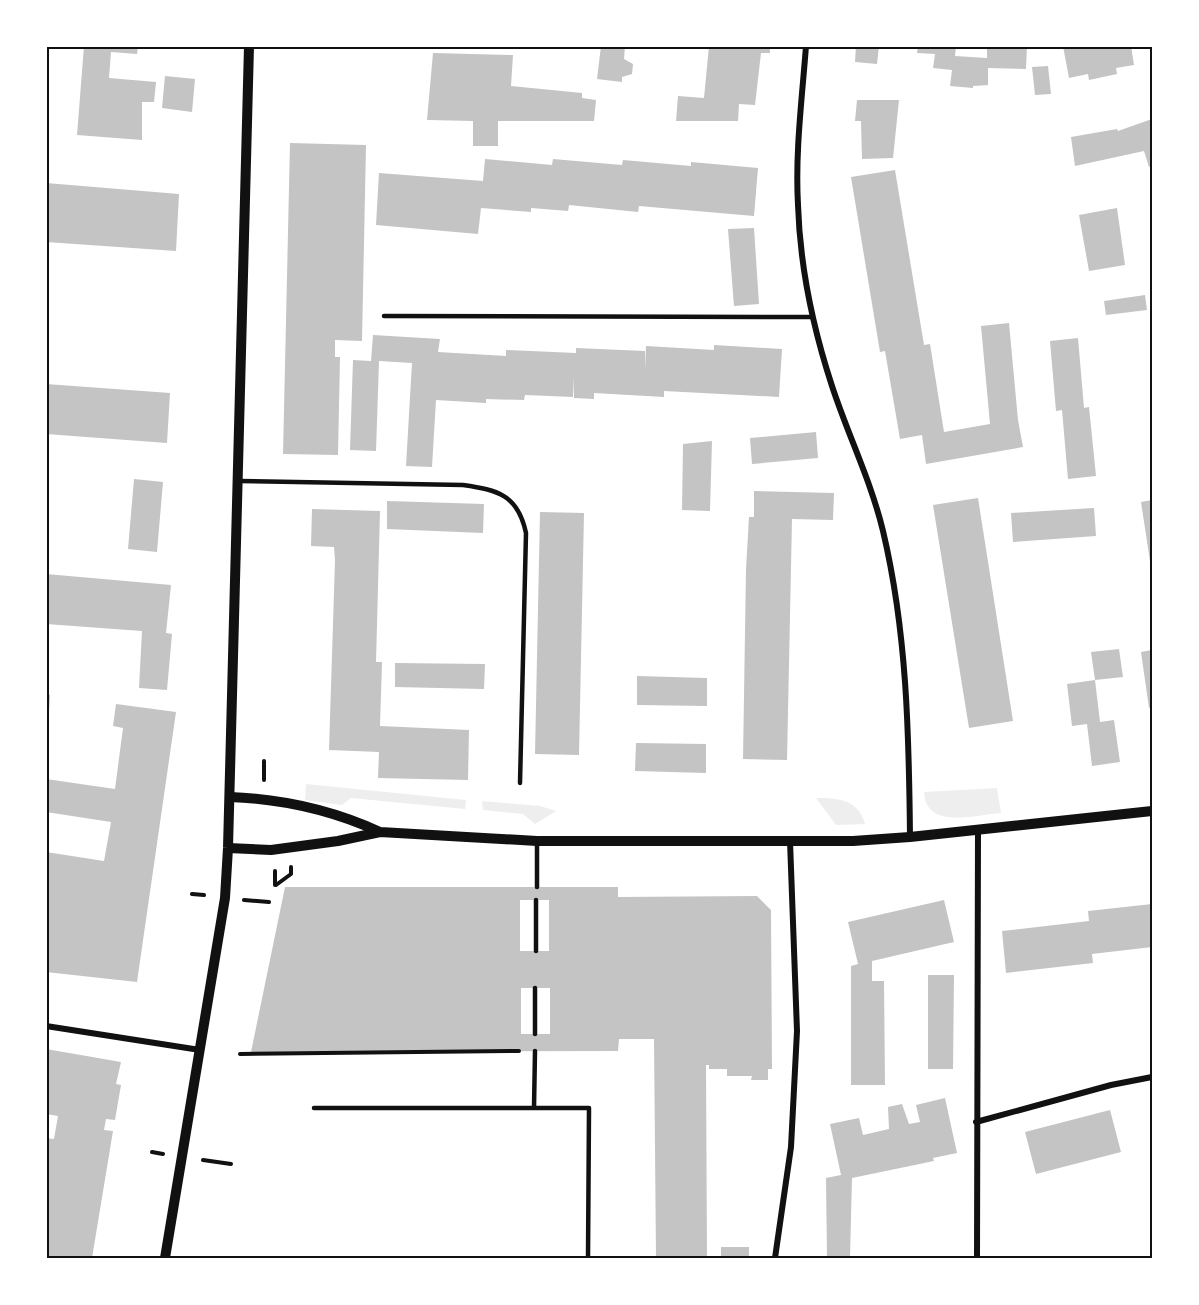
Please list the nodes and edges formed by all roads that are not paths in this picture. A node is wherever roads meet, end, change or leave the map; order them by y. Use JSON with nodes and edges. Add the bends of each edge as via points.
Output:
{"nodes":[{"id":1,"x":249,"y":46,"type":"edge"},
{"id":2,"x":806,"y":46,"type":"edge"},
{"id":3,"x":384,"y":316,"type":"dead end"},
{"id":4,"x":813,"y":317,"type":"junction"},
{"id":5,"x":238,"y":481,"type":"junction"},
{"id":6,"x":520,"y":783,"type":"dead end"},
{"id":7,"x":230,"y":797,"type":"junction"},
{"id":8,"x":1152,"y":811,"type":"edge"},
{"id":9,"x":978,"y":830,"type":"junction"},
{"id":10,"x":380,"y":832,"type":"junction"},
{"id":11,"x":910,"y":837,"type":"junction"},
{"id":12,"x":537,"y":841,"type":"junction"},
{"id":13,"x":790,"y":841,"type":"junction"},
{"id":14,"x":228,"y":848,"type":"junction"},
{"id":15,"x":537,"y":887,"type":"dead end"},
{"id":16,"x":536,"y":900,"type":"dead end"},
{"id":17,"x":536,"y":951,"type":"dead end"},
{"id":18,"x":536,"y":988,"type":"dead end"},
{"id":19,"x":46,"y":1026,"type":"edge"},
{"id":20,"x":535,"y":1034,"type":"dead end"},
{"id":21,"x":201,"y":1050,"type":"junction"},
{"id":22,"x":535,"y":1051,"type":"road end"},
{"id":23,"x":1152,"y":1077,"type":"edge"},
{"id":24,"x":314,"y":1108,"type":"dead end"},
{"id":25,"x":534,"y":1108,"type":"junction"},
{"id":26,"x":976,"y":1122,"type":"junction"},
{"id":27,"x":165,"y":1258,"type":"edge"},
{"id":28,"x":588,"y":1258,"type":"edge"},
{"id":29,"x":775,"y":1258,"type":"edge"},
{"id":30,"x":977,"y":1258,"type":"edge"}],
"edges":[{"from":1,"to":5,"type":"street"},
{"from":2,"to":4,"type":"street","via":[[797,203]]},
{"from":3,"to":4,"type":"lane"},
{"from":4,"to":11,"type":"street","via":[[832,387],[871,487],[892,576],[908,724]]},
{"from":5,"to":6,"type":"lane","via":[[463,485],[489,489],[514,505],[522,516],[526,533]]},
{"from":5,"to":7,"type":"street"},
{"from":7,"to":10,"type":"street","via":[[264,798],[341,814]]},
{"from":7,"to":14,"type":"street"},
{"from":8,"to":9,"type":"street"},
{"from":9,"to":11,"type":"street"},
{"from":9,"to":26,"type":"street"},
{"from":10,"to":12,"type":"street"},
{"from":10,"to":14,"type":"street","via":[[272,850]]},
{"from":11,"to":13,"type":"street"},
{"from":12,"to":13,"type":"street"},
{"from":12,"to":15,"type":"lane"},
{"from":13,"to":29,"type":"street","via":[[797,1031],[790,1147]]},
{"from":14,"to":21,"type":"street","via":[[225,898]]},
{"from":16,"to":17,"type":"lane"},
{"from":18,"to":20,"type":"lane"},
{"from":19,"to":21,"type":"street"},
{"from":21,"to":27,"type":"street"},
{"from":22,"to":25,"type":"lane"},
{"from":23,"to":26,"type":"street"},
{"from":24,"to":25,"type":"lane"},
{"from":25,"to":28,"type":"lane","via":[[589,1108]]},
{"from":26,"to":30,"type":"street"}]}
